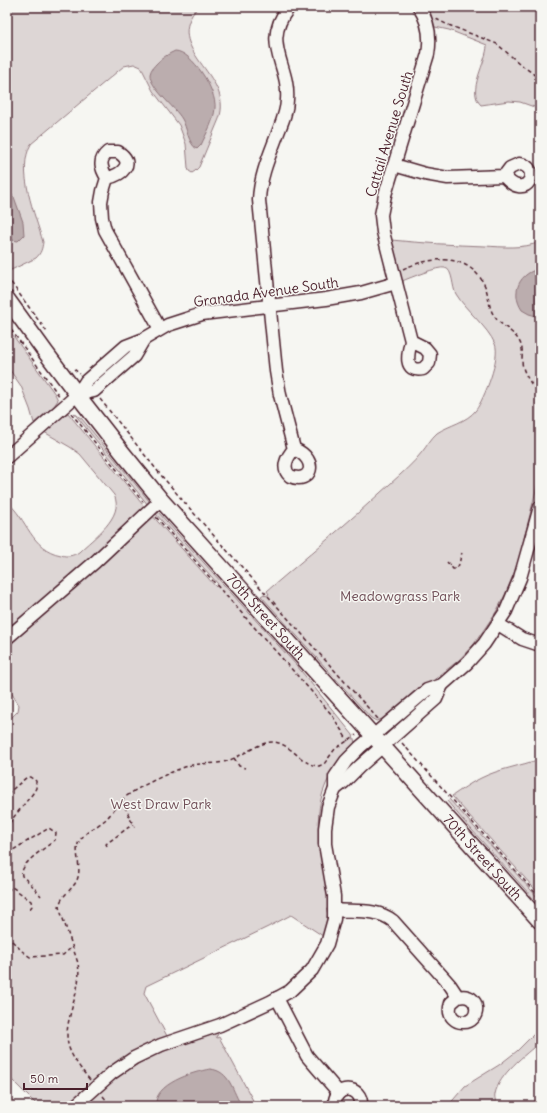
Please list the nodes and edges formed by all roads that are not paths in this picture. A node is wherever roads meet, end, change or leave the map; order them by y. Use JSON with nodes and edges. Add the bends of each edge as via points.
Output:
{"nodes":[{"id":1,"x":289,"y":7,"type":"edge"},
{"id":2,"x":419,"y":7,"type":"edge"},
{"id":3,"x":394,"y":164,"type":"junction"},
{"id":4,"x":504,"y":176,"type":"dead end"},
{"id":5,"x":107,"y":178,"type":"dead end"},
{"id":6,"x":396,"y":283,"type":"junction"},
{"id":7,"x":7,"y":299,"type":"edge"},
{"id":8,"x":270,"y":306,"type":"junction"},
{"id":9,"x":160,"y":329,"type":"junction"},
{"id":10,"x":411,"y":341,"type":"dead end"},
{"id":11,"x":77,"y":395,"type":"junction"},
{"id":12,"x":294,"y":449,"type":"dead end"},
{"id":13,"x":7,"y":457,"type":"edge"},
{"id":14,"x":162,"y":500,"type":"junction"},
{"id":15,"x":540,"y":507,"type":"edge"},
{"id":16,"x":498,"y":624,"type":"junction"},
{"id":17,"x":7,"y":638,"type":"edge"},
{"id":18,"x":540,"y":645,"type":"edge"},
{"id":19,"x":378,"y":741,"type":"junction"},
{"id":20,"x":334,"y":910,"type":"junction"},
{"id":21,"x":540,"y":922,"type":"edge"},
{"id":22,"x":458,"y":997,"type":"dead end"},
{"id":23,"x":277,"y":998,"type":"junction"},
{"id":24,"x":339,"y":1093,"type":"junction"},
{"id":25,"x":75,"y":1106,"type":"edge"},
{"id":26,"x":335,"y":1106,"type":"edge"},
{"id":27,"x":361,"y":1106,"type":"edge"}],
"edges":[{"from":1,"to":8,"type":"street","via":[[279,25],[276,43],[286,84],[287,104],[259,193]]},
{"from":2,"to":3,"type":"street","name":"Cattail Avenue South","via":[[428,24],[430,46]]},
{"from":3,"to":4,"type":"street","via":[[448,178]]},
{"from":3,"to":6,"type":"street","name":"Cattail Avenue South","via":[[381,219]]},
{"from":5,"to":9,"type":"street","via":[[101,202],[107,234]]},
{"from":6,"to":8,"type":"street","name":"Granada Avenue South","via":[[334,298]]},
{"from":6,"to":10,"type":"street","name":"Cattail Avenue South"},
{"from":7,"to":11,"type":"main road","name":"70th Street South"},
{"from":8,"to":9,"type":"street","name":"Granada Avenue South","via":[[202,314],[179,320]]},
{"from":8,"to":12,"type":"street","via":[[278,383]]},
{"from":9,"to":11,"type":"street","name":"Granada Avenue South","via":[[144,339],[134,356],[94,391]]},
{"from":11,"to":13,"type":"street","name":"Granada Avenue South"},
{"from":11,"to":14,"type":"main road","name":"70th Street South"},
{"from":14,"to":17,"type":"street"},
{"from":14,"to":19,"type":"main road","name":"70th Street South"},
{"from":15,"to":16,"type":"street","via":[[520,578]]},
{"from":16,"to":18,"type":"street","via":[[522,639]]},
{"from":16,"to":19,"type":"street","via":[[472,658],[442,685],[427,690]]},
{"from":19,"to":20,"type":"street","via":[[353,754],[335,777],[335,789],[328,807],[325,828]]},
{"from":19,"to":21,"type":"main road","name":"70th Street South"},
{"from":20,"to":22,"type":"street","via":[[375,913],[391,919]]},
{"from":20,"to":23,"type":"street","via":[[330,938],[317,964],[300,983]]},
{"from":23,"to":24,"type":"street","via":[[302,1048]]},
{"from":23,"to":25,"type":"street","via":[[220,1025],[146,1052],[117,1069]]},
{"from":24,"to":26,"type":"street"},
{"from":24,"to":27,"type":"street","via":[[346,1089],[356,1092]]}]}
